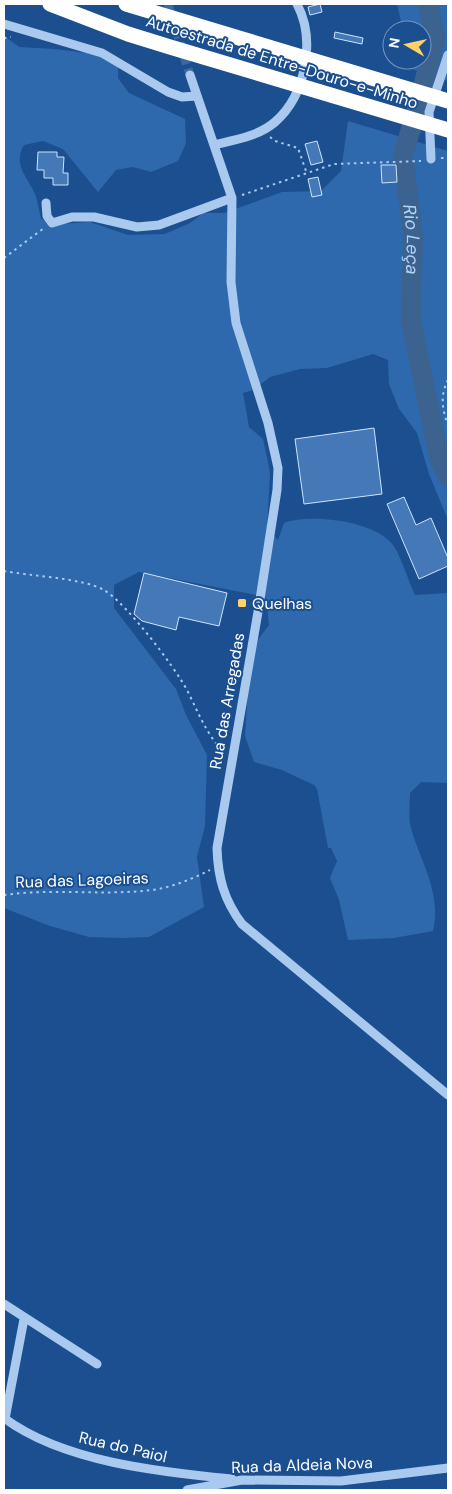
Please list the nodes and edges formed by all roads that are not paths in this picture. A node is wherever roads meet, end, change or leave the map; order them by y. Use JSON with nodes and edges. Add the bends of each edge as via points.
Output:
{"nodes":[{"id":1,"x":50,"y":4,"type":"edge"},
{"id":2,"x":126,"y":4,"type":"edge"},
{"id":3,"x":297,"y":4,"type":"edge"},
{"id":4,"x":4,"y":24,"type":"edge"},
{"id":5,"x":448,"y":56,"type":"edge"},
{"id":6,"x":190,"y":74,"type":"tunnel mouth"},
{"id":7,"x":197,"y":96,"type":"junction"},
{"id":8,"x":448,"y":101,"type":"edge"},
{"id":9,"x":448,"y":130,"type":"edge"},
{"id":10,"x":214,"y":145,"type":"junction"},
{"id":11,"x":431,"y":159,"type":"dead end"},
{"id":12,"x":232,"y":198,"type":"junction"},
{"id":13,"x":46,"y":203,"type":"dead end"},
{"id":14,"x":448,"y":1095,"type":"edge"},
{"id":15,"x":4,"y":1304,"type":"edge"},
{"id":16,"x":24,"y":1319,"type":"junction"},
{"id":17,"x":97,"y":1364,"type":"dead end"},
{"id":18,"x":4,"y":1419,"type":"edge"},
{"id":19,"x":448,"y":1468,"type":"edge"},
{"id":20,"x":242,"y":1480,"type":"junction"},
{"id":21,"x":340,"y":1486,"type":"edge"},
{"id":22,"x":187,"y":1490,"type":"edge"}],
"edges":[{"from":1,"to":9,"type":"highway","name":"Autoestrada de Entre-Douro-e-Minho","via":[[128,34]]},
{"from":2,"to":8,"type":"highway","name":"Autoestrada de Entre-Douro-e-Minho"},
{"from":3,"to":10,"type":"street","via":[[307,39],[303,76],[290,106],[274,123],[250,136]]},
{"from":4,"to":7,"type":"street","via":[[102,53],[168,92],[182,97]]},
{"from":5,"to":11,"type":"street","via":[[429,112]]},
{"from":6,"to":7,"type":"street","name":"Rua das Arregadas"},
{"from":7,"to":10,"type":"street","name":"Rua das Arregadas"},
{"from":10,"to":12,"type":"street","name":"Rua das Arregadas"},
{"from":12,"to":13,"type":"street","via":[[159,225],[137,227],[94,217],[72,217],[52,222],[47,216]]},
{"from":12,"to":14,"type":"street","name":"Rua das Arregadas","via":[[231,282],[236,323],[268,423],[278,468],[258,612],[217,848],[221,884],[228,906],[242,924]]},
{"from":15,"to":16,"type":"street"},
{"from":16,"to":17,"type":"street"},
{"from":16,"to":18,"type":"street"},
{"from":18,"to":20,"type":"street","name":"Rua do Paiol","via":[[24,1432],[81,1454],[153,1472]]},
{"from":19,"to":21,"type":"street","name":"Rua da Aldeia Nova"},
{"from":20,"to":21,"type":"street","name":"Rua da Aldeia Nova"},
{"from":20,"to":22,"type":"street","name":"Rua da Aldeia Nova"}]}
